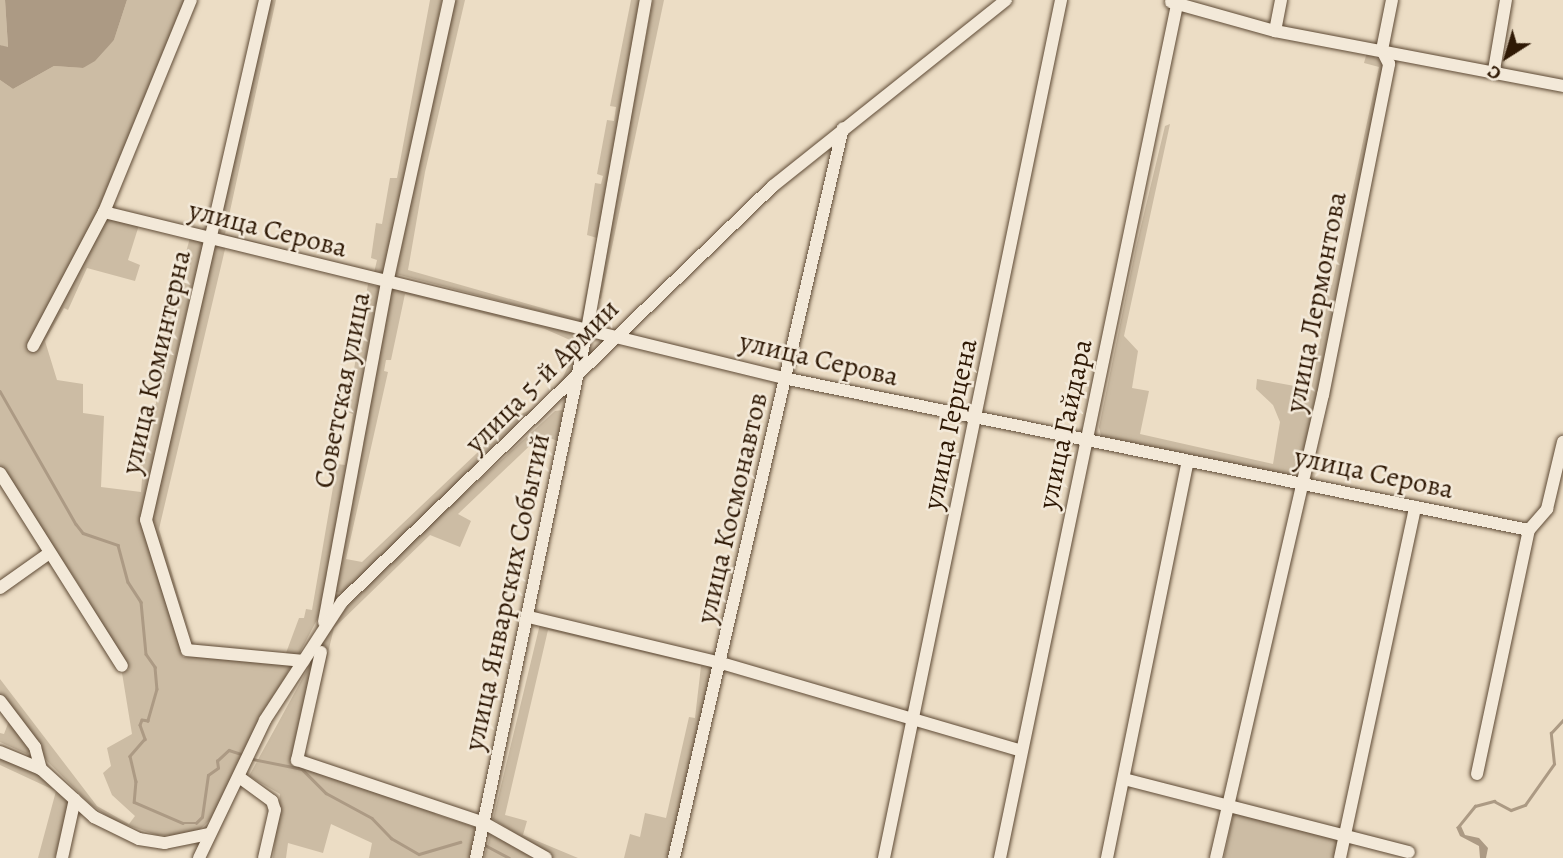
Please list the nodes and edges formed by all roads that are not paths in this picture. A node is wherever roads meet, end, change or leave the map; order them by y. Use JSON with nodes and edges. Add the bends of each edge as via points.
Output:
{"nodes":[{"id":1,"x":191,"y":0,"type":"edge"},
{"id":2,"x":265,"y":0,"type":"edge"},
{"id":3,"x":449,"y":0,"type":"edge"},
{"id":4,"x":646,"y":0,"type":"edge"},
{"id":5,"x":1006,"y":0,"type":"edge"},
{"id":6,"x":1062,"y":0,"type":"edge"},
{"id":7,"x":1281,"y":0,"type":"edge"},
{"id":8,"x":1392,"y":0,"type":"edge"},
{"id":9,"x":1506,"y":0,"type":"edge"},
{"id":10,"x":1174,"y":2,"type":"edge"},
{"id":11,"x":1275,"y":31,"type":"junction"},
{"id":12,"x":1382,"y":50,"type":"junction"},
{"id":13,"x":1494,"y":70,"type":"junction"},
{"id":14,"x":1563,"y":86,"type":"edge"},
{"id":15,"x":843,"y":128,"type":"junction"},
{"id":16,"x":104,"y":212,"type":"junction"},
{"id":17,"x":209,"y":240,"type":"junction"},
{"id":18,"x":387,"y":283,"type":"junction"},
{"id":19,"x":587,"y":330,"type":"junction"},
{"id":20,"x":617,"y":336,"type":"junction"},
{"id":21,"x":33,"y":346,"type":"dead end"},
{"id":22,"x":578,"y":375,"type":"junction"},
{"id":23,"x":788,"y":379,"type":"junction"},
{"id":24,"x":976,"y":418,"type":"junction"},
{"id":25,"x":1087,"y":440,"type":"junction"},
{"id":26,"x":1563,"y":442,"type":"edge"},
{"id":27,"x":1188,"y":461,"type":"junction"},
{"id":28,"x":0,"y":472,"type":"edge"},
{"id":29,"x":1303,"y":483,"type":"junction"},
{"id":30,"x":1415,"y":508,"type":"junction"},
{"id":31,"x":1529,"y":530,"type":"junction"},
{"id":32,"x":48,"y":554,"type":"junction"},
{"id":33,"x":0,"y":588,"type":"edge"},
{"id":34,"x":529,"y":617,"type":"junction"},
{"id":35,"x":323,"y":626,"type":"junction"},
{"id":36,"x":321,"y":652,"type":"dead end"},
{"id":37,"x":303,"y":662,"type":"junction"},
{"id":38,"x":721,"y":663,"type":"junction"},
{"id":39,"x":122,"y":667,"type":"dead end"},
{"id":40,"x":0,"y":701,"type":"edge"},
{"id":41,"x":914,"y":716,"type":"junction"},
{"id":42,"x":1021,"y":751,"type":"junction"},
{"id":43,"x":0,"y":752,"type":"edge"},
{"id":44,"x":41,"y":769,"type":"junction"},
{"id":45,"x":1477,"y":774,"type":"dead end"},
{"id":46,"x":239,"y":778,"type":"junction"},
{"id":47,"x":1124,"y":779,"type":"junction"},
{"id":48,"x":75,"y":799,"type":"junction"},
{"id":49,"x":1228,"y":804,"type":"junction"},
{"id":50,"x":484,"y":823,"type":"junction"},
{"id":51,"x":208,"y":834,"type":"junction"},
{"id":52,"x":1342,"y":834,"type":"junction"},
{"id":53,"x":1409,"y":852,"type":"dead end"},
{"id":54,"x":62,"y":858,"type":"edge"},
{"id":55,"x":199,"y":858,"type":"edge"},
{"id":56,"x":264,"y":858,"type":"edge"},
{"id":57,"x":476,"y":858,"type":"edge"},
{"id":58,"x":546,"y":858,"type":"edge"},
{"id":59,"x":674,"y":858,"type":"edge"},
{"id":60,"x":884,"y":858,"type":"edge"},
{"id":61,"x":1000,"y":858,"type":"edge"},
{"id":62,"x":1107,"y":858,"type":"edge"},
{"id":63,"x":1216,"y":858,"type":"edge"},
{"id":64,"x":1340,"y":858,"type":"edge"}],
"edges":[{"from":1,"to":16,"type":"street"},
{"from":2,"to":17,"type":"street","name":"улица Коминтерна"},
{"from":3,"to":18,"type":"street","name":"Советская улица"},
{"from":4,"to":19,"type":"street","name":"улица Январских Событий"},
{"from":5,"to":15,"type":"street","name":"улица 5-й Армии"},
{"from":6,"to":24,"type":"street","name":"улица Герцена"},
{"from":7,"to":11,"type":"street"},
{"from":8,"to":12,"type":"street","name":"улица Лермонтова"},
{"from":9,"to":13,"type":"street"},
{"from":10,"to":11,"type":"street"},
{"from":10,"to":25,"type":"street","name":"улица Гайдара"},
{"from":11,"to":12,"type":"street"},
{"from":12,"to":13,"type":"street"},
{"from":12,"to":29,"type":"street","name":"улица Лермонтова","via":[[1389,64]]},
{"from":13,"to":14,"type":"street"},
{"from":15,"to":20,"type":"street","name":"улица 5-й Армии","via":[[725,229]]},
{"from":15,"to":23,"type":"street","name":"улица Космонавтов"},
{"from":16,"to":17,"type":"street","name":"улица Серова"},
{"from":16,"to":21,"type":"street"},
{"from":17,"to":18,"type":"street","name":"улица Серова"},
{"from":17,"to":37,"type":"street","name":"улица Коминтерна","via":[[146,520],[187,650]]},
{"from":18,"to":19,"type":"street","name":"улица Серова"},
{"from":18,"to":35,"type":"street","name":"Советская улица"},
{"from":19,"to":20,"type":"street","name":"улица Серова"},
{"from":19,"to":22,"type":"street","name":"улица Январских Событий"},
{"from":20,"to":22,"type":"street","name":"улица 5-й Армии"},
{"from":20,"to":23,"type":"street","name":"улица Серова"},
{"from":22,"to":34,"type":"street","name":"улица Январских Событий"},
{"from":22,"to":35,"type":"street","name":"улица 5-й Армии","via":[[348,595]]},
{"from":23,"to":24,"type":"street","name":"улица Серова"},
{"from":23,"to":38,"type":"street","name":"улица Космонавтов"},
{"from":24,"to":25,"type":"street","name":"улица Серова"},
{"from":24,"to":41,"type":"street","name":"улица Герцена"},
{"from":25,"to":27,"type":"street","name":"улица Серова"},
{"from":25,"to":42,"type":"street","name":"улица Гайдара"},
{"from":26,"to":31,"type":"street","via":[[1547,509]]},
{"from":27,"to":29,"type":"street","name":"улица Серова"},
{"from":27,"to":47,"type":"street"},
{"from":28,"to":32,"type":"street"},
{"from":29,"to":30,"type":"street","name":"улица Серова"},
{"from":29,"to":49,"type":"street","name":"улица Лермонтова"},
{"from":30,"to":31,"type":"street","name":"улица Серова"},
{"from":30,"to":52,"type":"street"},
{"from":31,"to":45,"type":"street"},
{"from":32,"to":33,"type":"street"},
{"from":32,"to":39,"type":"street","via":[[70,578]]},
{"from":34,"to":38,"type":"street"},
{"from":34,"to":50,"type":"street","name":"улица Январских Событий"},
{"from":35,"to":37,"type":"street","name":"улица 5-й Армии"},
{"from":36,"to":50,"type":"street","via":[[296,760]]},
{"from":37,"to":46,"type":"street","name":"улица 5-й Армии","via":[[265,720]]},
{"from":38,"to":41,"type":"street"},
{"from":38,"to":59,"type":"street","name":"улица Космонавтов"},
{"from":40,"to":44,"type":"street","via":[[35,747]]},
{"from":41,"to":42,"type":"street"},
{"from":41,"to":60,"type":"street","name":"улица Герцена"},
{"from":42,"to":61,"type":"street","name":"улица Гайдара"},
{"from":43,"to":44,"type":"street"},
{"from":44,"to":48,"type":"street"},
{"from":46,"to":51,"type":"street","name":"улица 5-й Армии"},
{"from":46,"to":56,"type":"street","via":[[272,801],[275,810]]},
{"from":47,"to":49,"type":"street"},
{"from":47,"to":62,"type":"street"},
{"from":48,"to":51,"type":"street","via":[[112,828],[139,839],[164,843]]},
{"from":48,"to":54,"type":"street"},
{"from":49,"to":52,"type":"street"},
{"from":49,"to":63,"type":"street","name":"улица Лермонтова"},
{"from":50,"to":57,"type":"street","name":"улица Январских Событий"},
{"from":50,"to":58,"type":"street"},
{"from":51,"to":55,"type":"street","name":"улица 5-й Армии"},
{"from":52,"to":53,"type":"street"},
{"from":52,"to":64,"type":"street"}]}
